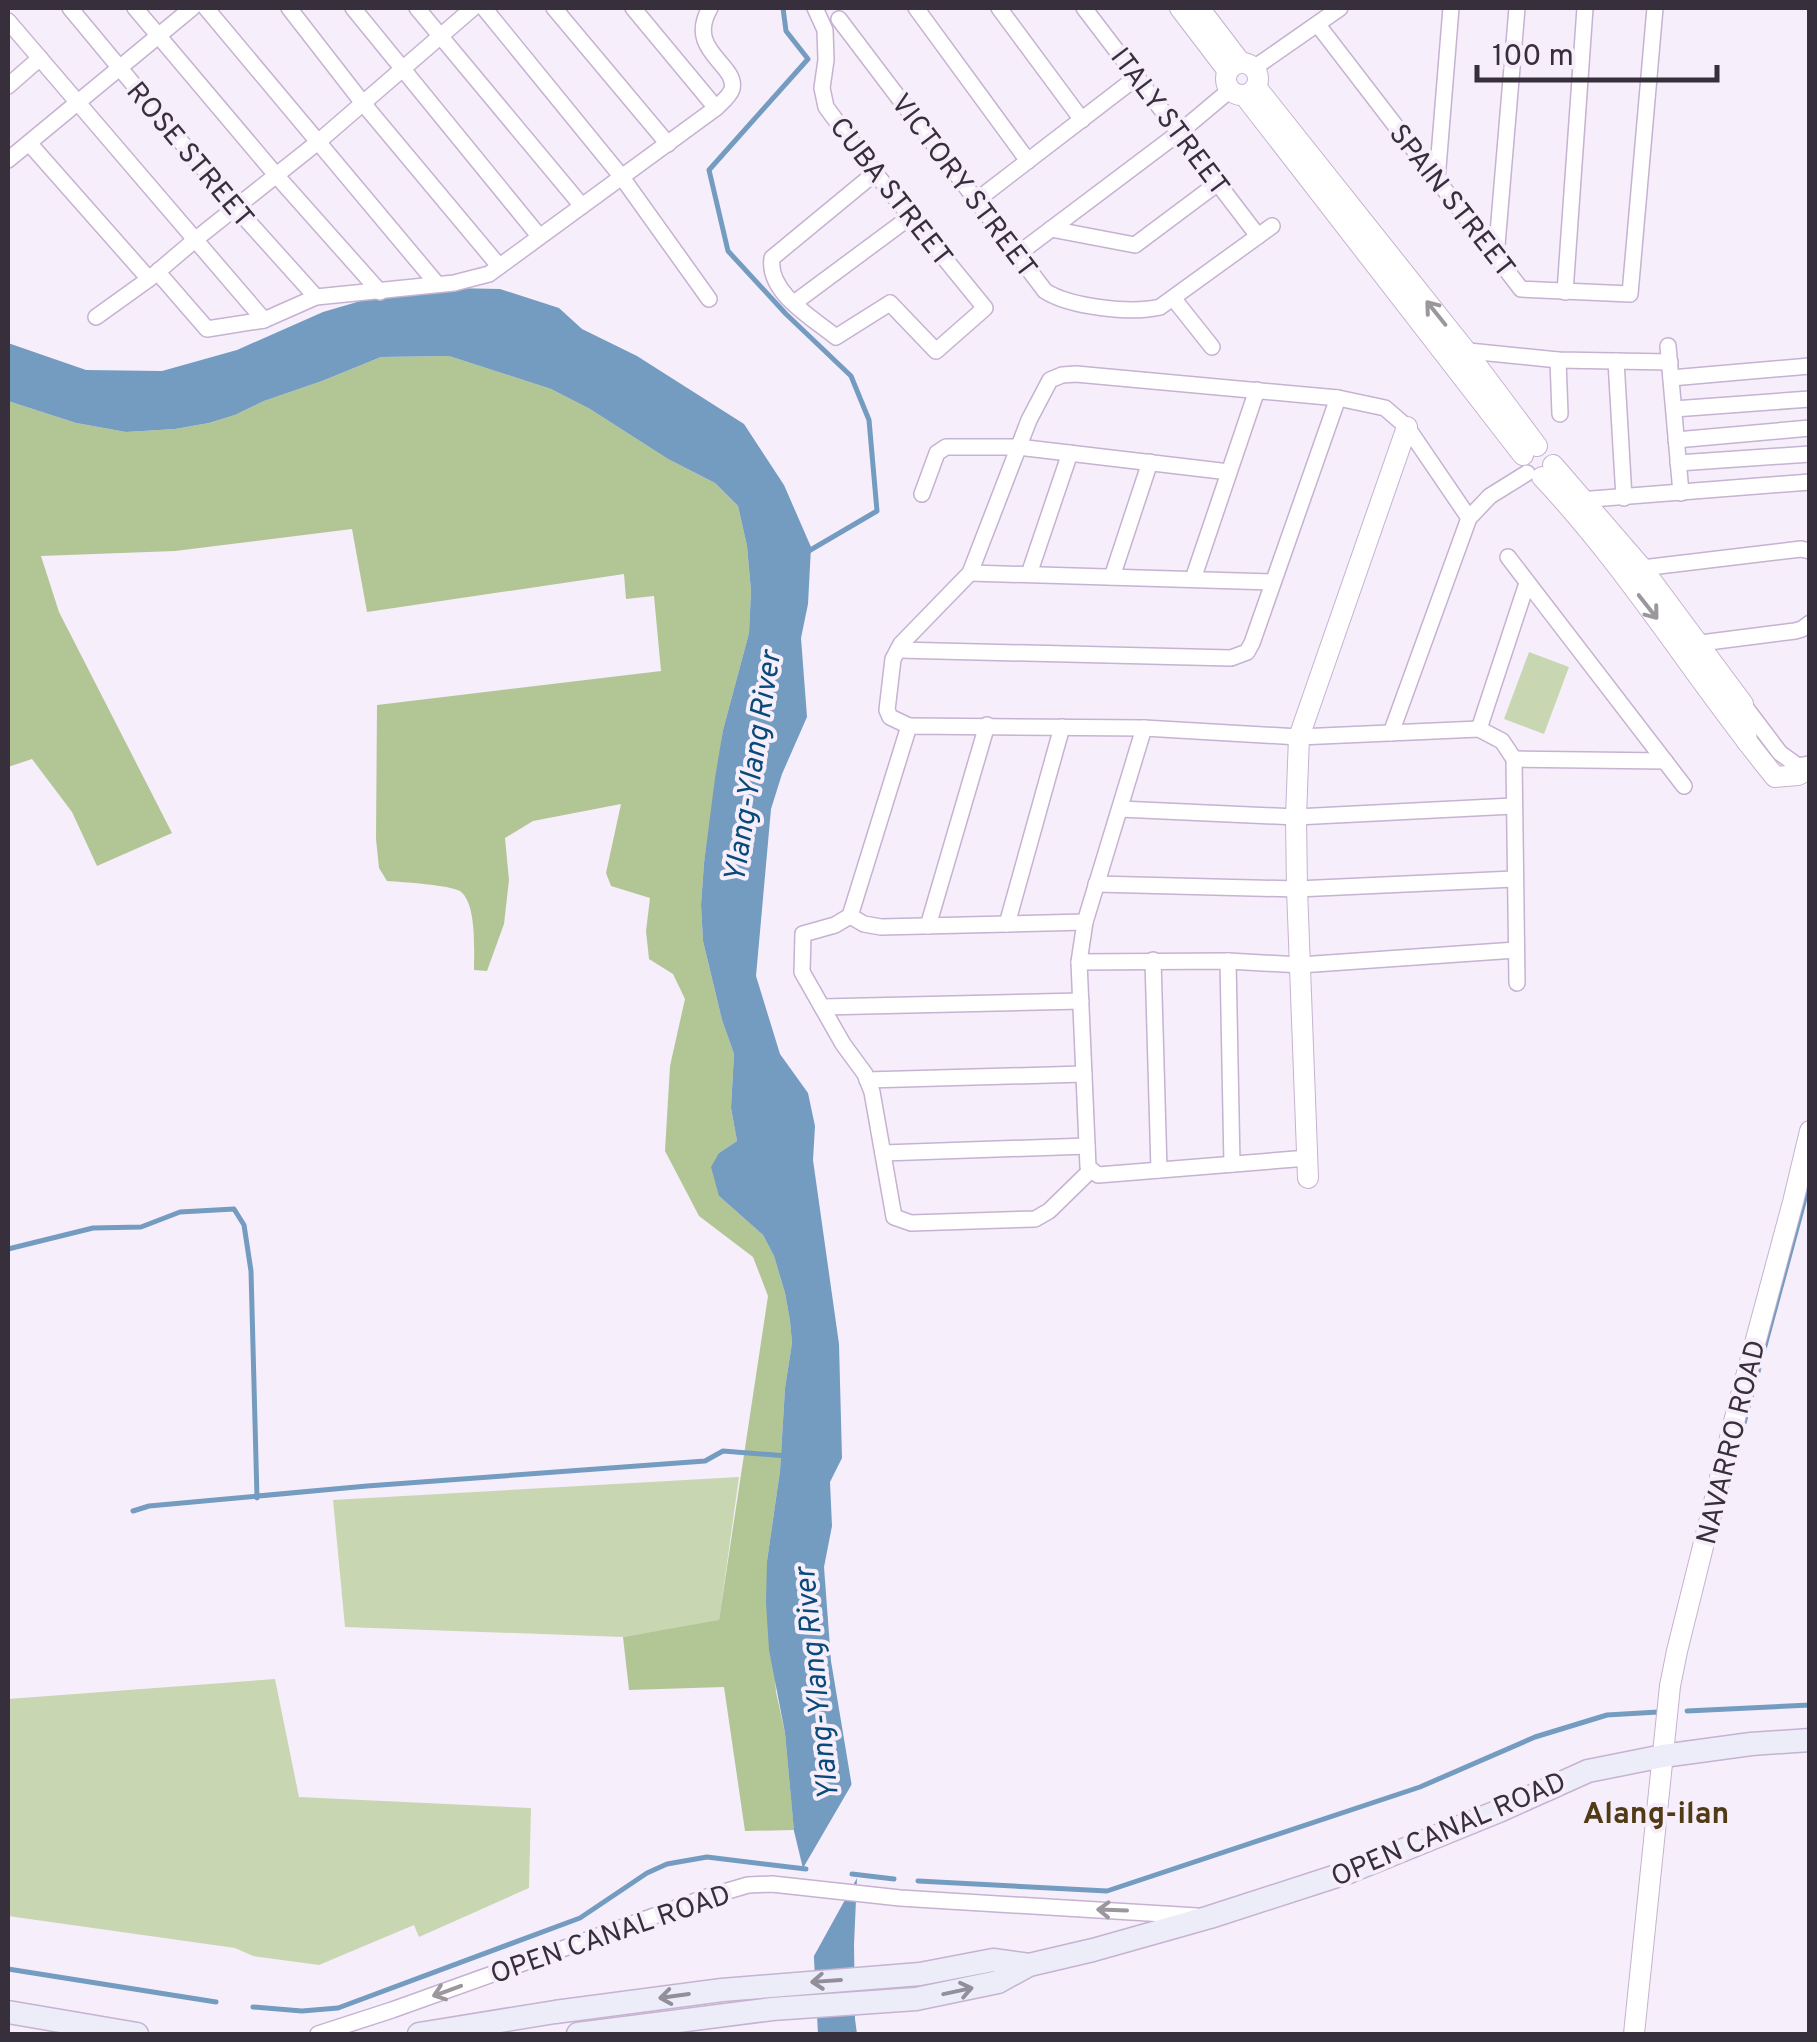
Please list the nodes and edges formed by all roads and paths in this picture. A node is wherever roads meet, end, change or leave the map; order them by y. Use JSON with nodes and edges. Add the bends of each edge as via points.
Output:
{"nodes":[{"id":1,"x":70,"y":8,"type":"edge"},
{"id":2,"x":135,"y":8,"type":"edge"},
{"id":3,"x":192,"y":8,"type":"edge"},
{"id":4,"x":206,"y":8,"type":"edge"},
{"id":5,"x":288,"y":8,"type":"edge"},
{"id":6,"x":353,"y":8,"type":"edge"},
{"id":7,"x":417,"y":8,"type":"edge"},
{"id":8,"x":472,"y":8,"type":"edge"},
{"id":9,"x":484,"y":8,"type":"edge"},
{"id":10,"x":554,"y":8,"type":"edge"},
{"id":11,"x":633,"y":8,"type":"edge"},
{"id":12,"x":814,"y":8,"type":"edge"},
{"id":13,"x":854,"y":8,"type":"edge"},
{"id":14,"x":916,"y":8,"type":"edge"},
{"id":15,"x":999,"y":8,"type":"edge"},
{"id":16,"x":1084,"y":8,"type":"edge"},
{"id":17,"x":1180,"y":8,"type":"edge"},
{"id":18,"x":1199,"y":8,"type":"edge"},
{"id":19,"x":1340,"y":8,"type":"edge"},
{"id":20,"x":1451,"y":8,"type":"edge"},
{"id":21,"x":1518,"y":8,"type":"edge"},
{"id":22,"x":1585,"y":8,"type":"edge"},
{"id":23,"x":1655,"y":8,"type":"edge"},
{"id":24,"x":707,"y":9,"type":"edge"},
{"id":25,"x":839,"y":19,"type":"junction"},
{"id":26,"x":8,"y":22,"type":"edge"},
{"id":27,"x":1318,"y":25,"type":"junction"},
{"id":28,"x":824,"y":30,"type":"junction"},
{"id":29,"x":440,"y":35,"type":"junction"},
{"id":30,"x":158,"y":36,"type":"junction"},
{"id":31,"x":40,"y":58,"type":"junction"},
{"id":32,"x":118,"y":67,"type":"junction"},
{"id":33,"x":403,"y":68,"type":"junction"},
{"id":34,"x":1137,"y":77,"type":"junction"},
{"id":35,"x":1242,"y":79,"type":"junction"},
{"id":36,"x":8,"y":86,"type":"edge"},
{"id":37,"x":362,"y":102,"type":"junction"},
{"id":38,"x":78,"y":103,"type":"junction"},
{"id":39,"x":716,"y":108,"type":"junction"},
{"id":40,"x":1082,"y":120,"type":"junction"},
{"id":41,"x":1180,"y":132,"type":"junction"},
{"id":42,"x":318,"y":142,"type":"junction"},
{"id":43,"x":28,"y":143,"type":"junction"},
{"id":44,"x":668,"y":144,"type":"junction"},
{"id":45,"x":8,"y":160,"type":"edge"},
{"id":46,"x":1028,"y":161,"type":"junction"},
{"id":47,"x":875,"y":173,"type":"junction"},
{"id":48,"x":276,"y":176,"type":"junction"},
{"id":49,"x":622,"y":176,"type":"junction"},
{"id":50,"x":1437,"y":180,"type":"junction"},
{"id":51,"x":1218,"y":183,"type":"junction"},
{"id":52,"x":977,"y":200,"type":"junction"},
{"id":53,"x":582,"y":206,"type":"junction"},
{"id":54,"x":236,"y":208,"type":"junction"},
{"id":55,"x":910,"y":217,"type":"junction"},
{"id":56,"x":1051,"y":228,"type":"junction"},
{"id":57,"x":539,"y":236,"type":"junction"},
{"id":58,"x":196,"y":238,"type":"junction"},
{"id":59,"x":1018,"y":254,"type":"junction"},
{"id":60,"x":1496,"y":257,"type":"junction"},
{"id":61,"x":500,"y":266,"type":"junction"},
{"id":62,"x":154,"y":274,"type":"junction"},
{"id":63,"x":438,"y":284,"type":"junction"},
{"id":64,"x":380,"y":292,"type":"junction"},
{"id":65,"x":1565,"y":292,"type":"junction"},
{"id":66,"x":316,"y":297,"type":"junction"},
{"id":67,"x":1173,"y":298,"type":"junction"},
{"id":68,"x":709,"y":300,"type":"dead end"},
{"id":69,"x":794,"y":303,"type":"junction"},
{"id":70,"x":96,"y":317,"type":"dead end"},
{"id":71,"x":264,"y":320,"type":"junction"},
{"id":72,"x":1212,"y":347,"type":"dead end"},
{"id":73,"x":1440,"y":348,"type":"junction"},
{"id":74,"x":1466,"y":351,"type":"junction"},
{"id":75,"x":1558,"y":360,"type":"junction"},
{"id":76,"x":1616,"y":360,"type":"junction"},
{"id":77,"x":1670,"y":362,"type":"junction"},
{"id":78,"x":1810,"y":366,"type":"edge"},
{"id":79,"x":1257,"y":390,"type":"junction"},
{"id":80,"x":1338,"y":398,"type":"junction"},
{"id":81,"x":1810,"y":399,"type":"edge"},
{"id":82,"x":1674,"y":409,"type":"junction"},
{"id":83,"x":1560,"y":414,"type":"dead end"},
{"id":84,"x":1407,"y":427,"type":"junction"},
{"id":85,"x":1810,"y":428,"type":"edge"},
{"id":86,"x":1676,"y":440,"type":"junction"},
{"id":87,"x":1018,"y":446,"type":"junction"},
{"id":88,"x":1070,"y":453,"type":"junction"},
{"id":89,"x":1810,"y":454,"type":"edge"},
{"id":90,"x":1150,"y":462,"type":"junction"},
{"id":91,"x":1678,"y":462,"type":"junction"},
{"id":92,"x":1537,"y":463,"type":"junction"},
{"id":93,"x":1229,"y":472,"type":"junction"},
{"id":94,"x":1810,"y":482,"type":"edge"},
{"id":95,"x":1681,"y":493,"type":"junction"},
{"id":96,"x":922,"y":494,"type":"dead end"},
{"id":97,"x":1624,"y":498,"type":"junction"},
{"id":98,"x":1573,"y":501,"type":"junction"},
{"id":99,"x":1469,"y":518,"type":"junction"},
{"id":100,"x":1613,"y":548,"type":"junction"},
{"id":101,"x":1810,"y":551,"type":"edge"},
{"id":102,"x":1508,"y":556,"type":"dead end"},
{"id":103,"x":1642,"y":568,"type":"junction"},
{"id":104,"x":970,"y":572,"type":"junction"},
{"id":105,"x":1030,"y":574,"type":"junction"},
{"id":106,"x":1112,"y":577,"type":"junction"},
{"id":107,"x":1193,"y":579,"type":"junction"},
{"id":108,"x":1273,"y":582,"type":"junction"},
{"id":109,"x":1527,"y":583,"type":"junction"},
{"id":110,"x":1810,"y":623,"type":"edge"},
{"id":111,"x":1689,"y":645,"type":"junction"},
{"id":112,"x":898,"y":650,"type":"junction"},
{"id":113,"x":1743,"y":704,"type":"junction"},
{"id":114,"x":987,"y":725,"type":"junction"},
{"id":115,"x":910,"y":726,"type":"junction"},
{"id":116,"x":1062,"y":727,"type":"junction"},
{"id":117,"x":1144,"y":728,"type":"junction"},
{"id":118,"x":1478,"y":729,"type":"junction"},
{"id":119,"x":1391,"y":733,"type":"junction"},
{"id":120,"x":1299,"y":737,"type":"junction"},
{"id":121,"x":1748,"y":745,"type":"junction"},
{"id":122,"x":1514,"y":759,"type":"junction"},
{"id":123,"x":1665,"y":760,"type":"junction"},
{"id":124,"x":1810,"y":766,"type":"edge"},
{"id":125,"x":1684,"y":786,"type":"dead end"},
{"id":126,"x":1513,"y":806,"type":"junction"},
{"id":127,"x":1120,"y":809,"type":"junction"},
{"id":128,"x":1296,"y":817,"type":"junction"},
{"id":129,"x":1514,"y":878,"type":"junction"},
{"id":130,"x":1096,"y":884,"type":"junction"},
{"id":131,"x":1297,"y":889,"type":"junction"},
{"id":132,"x":850,"y":916,"type":"junction"},
{"id":133,"x":1085,"y":922,"type":"junction"},
{"id":134,"x":1006,"y":924,"type":"junction"},
{"id":135,"x":928,"y":926,"type":"junction"},
{"id":136,"x":1516,"y":950,"type":"junction"},
{"id":137,"x":1153,"y":960,"type":"junction"},
{"id":138,"x":1228,"y":961,"type":"junction"},
{"id":139,"x":1080,"y":962,"type":"junction"},
{"id":140,"x":1300,"y":965,"type":"junction"},
{"id":141,"x":1517,"y":984,"type":"dead end"},
{"id":142,"x":1081,"y":1001,"type":"junction"},
{"id":143,"x":822,"y":1008,"type":"junction"},
{"id":144,"x":1084,"y":1074,"type":"junction"},
{"id":145,"x":868,"y":1080,"type":"junction"},
{"id":146,"x":1810,"y":1131,"type":"edge"},
{"id":147,"x":1087,"y":1146,"type":"junction"},
{"id":148,"x":882,"y":1154,"type":"junction"},
{"id":149,"x":1232,"y":1164,"type":"junction"},
{"id":150,"x":1308,"y":1168,"type":"joint"},
{"id":151,"x":1090,"y":1170,"type":"junction"},
{"id":152,"x":1159,"y":1170,"type":"junction"},
{"id":153,"x":1810,"y":1740,"type":"edge"},
{"id":154,"x":1663,"y":1756,"type":"junction"},
{"id":155,"x":1210,"y":1917,"type":"junction"},
{"id":156,"x":1029,"y":1964,"type":"junction"},
{"id":157,"x":8,"y":2012,"type":"edge"},
{"id":158,"x":137,"y":2034,"type":"edge"},
{"id":159,"x":318,"y":2034,"type":"edge"},
{"id":160,"x":419,"y":2034,"type":"edge"},
{"id":161,"x":578,"y":2034,"type":"edge"},
{"id":162,"x":1634,"y":2034,"type":"edge"}],
"edges":[{"from":1,"to":32,"type":"street","name":"ROSE STREET"},
{"from":2,"to":30,"type":"street"},
{"from":3,"to":30,"type":"street"},
{"from":4,"to":42,"type":"street"},
{"from":5,"to":37,"type":"street"},
{"from":6,"to":33,"type":"street"},
{"from":7,"to":29,"type":"street"},
{"from":8,"to":29,"type":"street"},
{"from":9,"to":49,"type":"street"},
{"from":10,"to":44,"type":"street"},
{"from":11,"to":39,"type":"street"},
{"from":12,"to":28,"type":"street","name":"CUBA STREET"},
{"from":13,"to":25,"type":"street"},
{"from":14,"to":46,"type":"street"},
{"from":15,"to":40,"type":"street"},
{"from":16,"to":34,"type":"street","name":"ITALY STREET"},
{"from":17,"to":35,"type":"street"},
{"from":18,"to":35,"type":"street"},
{"from":19,"to":27,"type":"street"},
{"from":20,"to":50,"type":"street"},
{"from":21,"to":60,"type":"street"},
{"from":22,"to":65,"type":"street"},
{"from":23,"to":65,"type":"street","name":"SPAIN STREET","via":[[1630,294]]},
{"from":24,"to":39,"type":"street","via":[[702,34],[732,82]]},
{"from":25,"to":28,"type":"street"},
{"from":25,"to":52,"type":"street","name":"VICTORY STREET"},
{"from":26,"to":31,"type":"street"},
{"from":27,"to":35,"type":"street"},
{"from":27,"to":50,"type":"street","name":"SPAIN STREET"},
{"from":28,"to":47,"type":"street","name":"CUBA STREET","via":[[826,108]]},
{"from":29,"to":33,"type":"street"},
{"from":29,"to":53,"type":"street"},
{"from":30,"to":32,"type":"street"},
{"from":30,"to":48,"type":"street"},
{"from":31,"to":36,"type":"street"},
{"from":31,"to":38,"type":"street"},
{"from":32,"to":38,"type":"street"},
{"from":32,"to":54,"type":"street","name":"ROSE STREET"},
{"from":33,"to":37,"type":"street"},
{"from":33,"to":57,"type":"street"},
{"from":34,"to":40,"type":"street"},
{"from":34,"to":41,"type":"street","name":"ITALY STREET"},
{"from":35,"to":41,"type":"street"},
{"from":35,"to":73,"type":"street"},
{"from":74,"to":35,"type":"street","one_way":true},
{"from":37,"to":42,"type":"street"},
{"from":37,"to":61,"type":"street"},
{"from":38,"to":43,"type":"street"},
{"from":38,"to":58,"type":"street"},
{"from":39,"to":44,"type":"street"},
{"from":40,"to":46,"type":"street"},
{"from":41,"to":51,"type":"street","name":"ITALY STREET"},
{"from":41,"to":56,"type":"street"},
{"from":42,"to":48,"type":"street"},
{"from":42,"to":63,"type":"street"},
{"from":43,"to":45,"type":"street"},
{"from":43,"to":62,"type":"street"},
{"from":44,"to":49,"type":"street"},
{"from":46,"to":52,"type":"street"},
{"from":47,"to":55,"type":"street","name":"CUBA STREET"},
{"from":47,"to":69,"type":"street","via":[[772,258],[773,275]]},
{"from":48,"to":54,"type":"street"},
{"from":48,"to":64,"type":"street"},
{"from":49,"to":53,"type":"street"},
{"from":49,"to":68,"type":"street"},
{"from":50,"to":60,"type":"street","name":"SPAIN STREET"},
{"from":51,"to":56,"type":"street","via":[[1135,245]]},
{"from":51,"to":67,"type":"street","name":"ITALY STREET","via":[[1265,231]]},
{"from":52,"to":59,"type":"street","name":"VICTORY STREET"},
{"from":53,"to":57,"type":"street"},
{"from":54,"to":58,"type":"street"},
{"from":54,"to":66,"type":"street","name":"ROSE STREET"},
{"from":55,"to":69,"type":"street"},
{"from":55,"to":69,"type":"street","name":"CUBA STREET","via":[[985,308],[936,351],[890,304],[836,338]]},
{"from":56,"to":59,"type":"street"},
{"from":57,"to":61,"type":"street"},
{"from":58,"to":62,"type":"street"},
{"from":58,"to":71,"type":"street"},
{"from":59,"to":67,"type":"street","name":"VICTORY STREET","via":[[1056,298],[1146,310]]},
{"from":60,"to":65,"type":"street","name":"SPAIN STREET","via":[[1521,290]]},
{"from":61,"to":63,"type":"street","via":[[474,279]]},
{"from":62,"to":70,"type":"street"},
{"from":62,"to":71,"type":"street","via":[[208,329]]},
{"from":63,"to":64,"type":"street"},
{"from":64,"to":66,"type":"street"},
{"from":66,"to":71,"type":"street"},
{"from":67,"to":72,"type":"street"},
{"from":73,"to":74,"type":"street"},
{"from":73,"to":92,"type":"street"},
{"from":74,"to":75,"type":"street"},
{"from":74,"to":92,"type":"street"},
{"from":75,"to":76,"type":"street"},
{"from":75,"to":83,"type":"street"},
{"from":76,"to":77,"type":"street"},
{"from":76,"to":97,"type":"street"},
{"from":77,"to":78,"type":"street"},
{"from":77,"to":82,"type":"street"},
{"from":79,"to":80,"type":"street"},
{"from":79,"to":87,"type":"street","via":[[1062,375],[1050,380]]},
{"from":79,"to":93,"type":"street"},
{"from":80,"to":84,"type":"street","via":[[1385,408]]},
{"from":80,"to":108,"type":"street"},
{"from":81,"to":82,"type":"street"},
{"from":82,"to":86,"type":"street"},
{"from":84,"to":99,"type":"street"},
{"from":84,"to":120,"type":"street"},
{"from":85,"to":86,"type":"street"},
{"from":86,"to":91,"type":"street"},
{"from":87,"to":88,"type":"street"},
{"from":87,"to":96,"type":"street","via":[[946,448],[937,453]]},
{"from":87,"to":104,"type":"street"},
{"from":88,"to":90,"type":"street"},
{"from":88,"to":105,"type":"street"},
{"from":89,"to":91,"type":"street"},
{"from":90,"to":93,"type":"street"},
{"from":90,"to":106,"type":"street"},
{"from":91,"to":95,"type":"street"},
{"from":92,"to":98,"type":"street"},
{"from":92,"to":99,"type":"street"},
{"from":93,"to":107,"type":"street"},
{"from":94,"to":95,"type":"street"},
{"from":95,"to":97,"type":"street"},
{"from":97,"to":98,"type":"street"},
{"from":98,"to":100,"type":"street"},
{"from":99,"to":119,"type":"street"},
{"from":100,"to":103,"type":"street"},
{"from":100,"to":111,"type":"street","one_way":true},
{"from":101,"to":103,"type":"street"},
{"from":102,"to":109,"type":"street"},
{"from":103,"to":111,"type":"street"},
{"from":104,"to":105,"type":"street"},
{"from":104,"to":112,"type":"street"},
{"from":105,"to":106,"type":"street"},
{"from":106,"to":107,"type":"street"},
{"from":107,"to":108,"type":"street"},
{"from":108,"to":112,"type":"street","via":[[1247,652],[1232,658]]},
{"from":109,"to":118,"type":"street"},
{"from":109,"to":123,"type":"street"},
{"from":110,"to":111,"type":"street","via":[[1794,631]]},
{"from":111,"to":113,"type":"street"},
{"from":111,"to":121,"type":"street"},
{"from":112,"to":115,"type":"street","via":[[887,710]]},
{"from":113,"to":121,"type":"street"},
{"from":113,"to":124,"type":"street","via":[[1780,753]]},
{"from":114,"to":115,"type":"street"},
{"from":114,"to":116,"type":"street"},
{"from":114,"to":135,"type":"street"},
{"from":115,"to":132,"type":"street"},
{"from":116,"to":117,"type":"street"},
{"from":116,"to":134,"type":"street"},
{"from":117,"to":120,"type":"street"},
{"from":117,"to":127,"type":"street"},
{"from":118,"to":119,"type":"street"},
{"from":118,"to":122,"type":"street","via":[[1502,740]]},
{"from":119,"to":120,"type":"street"},
{"from":120,"to":128,"type":"street"},
{"from":121,"to":124,"type":"street","via":[[1775,777]]},
{"from":122,"to":123,"type":"street"},
{"from":122,"to":126,"type":"street"},
{"from":123,"to":125,"type":"street"},
{"from":126,"to":128,"type":"street"},
{"from":126,"to":129,"type":"street"},
{"from":127,"to":128,"type":"street"},
{"from":127,"to":130,"type":"street"},
{"from":128,"to":131,"type":"street"},
{"from":129,"to":131,"type":"street"},
{"from":129,"to":136,"type":"street"},
{"from":130,"to":131,"type":"street"},
{"from":130,"to":133,"type":"street"},
{"from":131,"to":140,"type":"street"},
{"from":132,"to":135,"type":"street","via":[[881,927]]},
{"from":132,"to":143,"type":"street","via":[[803,934],[802,972]]},
{"from":133,"to":134,"type":"street"},
{"from":133,"to":139,"type":"street"},
{"from":134,"to":135,"type":"street"},
{"from":136,"to":140,"type":"street"},
{"from":136,"to":141,"type":"street"},
{"from":137,"to":138,"type":"street"},
{"from":137,"to":139,"type":"street"},
{"from":137,"to":152,"type":"street"},
{"from":138,"to":140,"type":"street"},
{"from":138,"to":149,"type":"street"},
{"from":139,"to":142,"type":"street"},
{"from":140,"to":150,"type":"street"},
{"from":142,"to":143,"type":"street"},
{"from":142,"to":144,"type":"street"},
{"from":143,"to":145,"type":"street"},
{"from":144,"to":145,"type":"street"},
{"from":144,"to":147,"type":"street"},
{"from":145,"to":148,"type":"street"},
{"from":146,"to":154,"type":"street","name":"NAVARRO ROAD","via":[[1677,1652]]},
{"from":147,"to":148,"type":"street"},
{"from":147,"to":151,"type":"street"},
{"from":148,"to":151,"type":"street","via":[[894,1217],[911,1223],[1035,1219]]},
{"from":149,"to":150,"type":"street"},
{"from":149,"to":152,"type":"street"},
{"from":151,"to":152,"type":"street"},
{"from":153,"to":154,"type":"main road","name":"OPEN CANAL ROAD"},
{"from":154,"to":155,"type":"main road","name":"OPEN CANAL ROAD","via":[[1588,1770],[1349,1872]]},
{"from":154,"to":162,"type":"street","name":"NAVARRO ROAD"},
{"from":155,"to":156,"type":"main road","name":"OPEN CANAL ROAD"},
{"from":155,"to":159,"type":"street","name":"OPEN CANAL ROAD","one_way":true,"via":[[748,1885]]},
{"from":156,"to":160,"type":"main road","name":"OPEN CANAL ROAD","one_way":true,"via":[[993,1960],[920,1974],[771,1984]]},
{"from":161,"to":156,"type":"main road","name":"OPEN CANAL ROAD","one_way":true,"via":[[945,1994],[998,1982]]},
{"from":157,"to":158,"type":"main road"}]}
